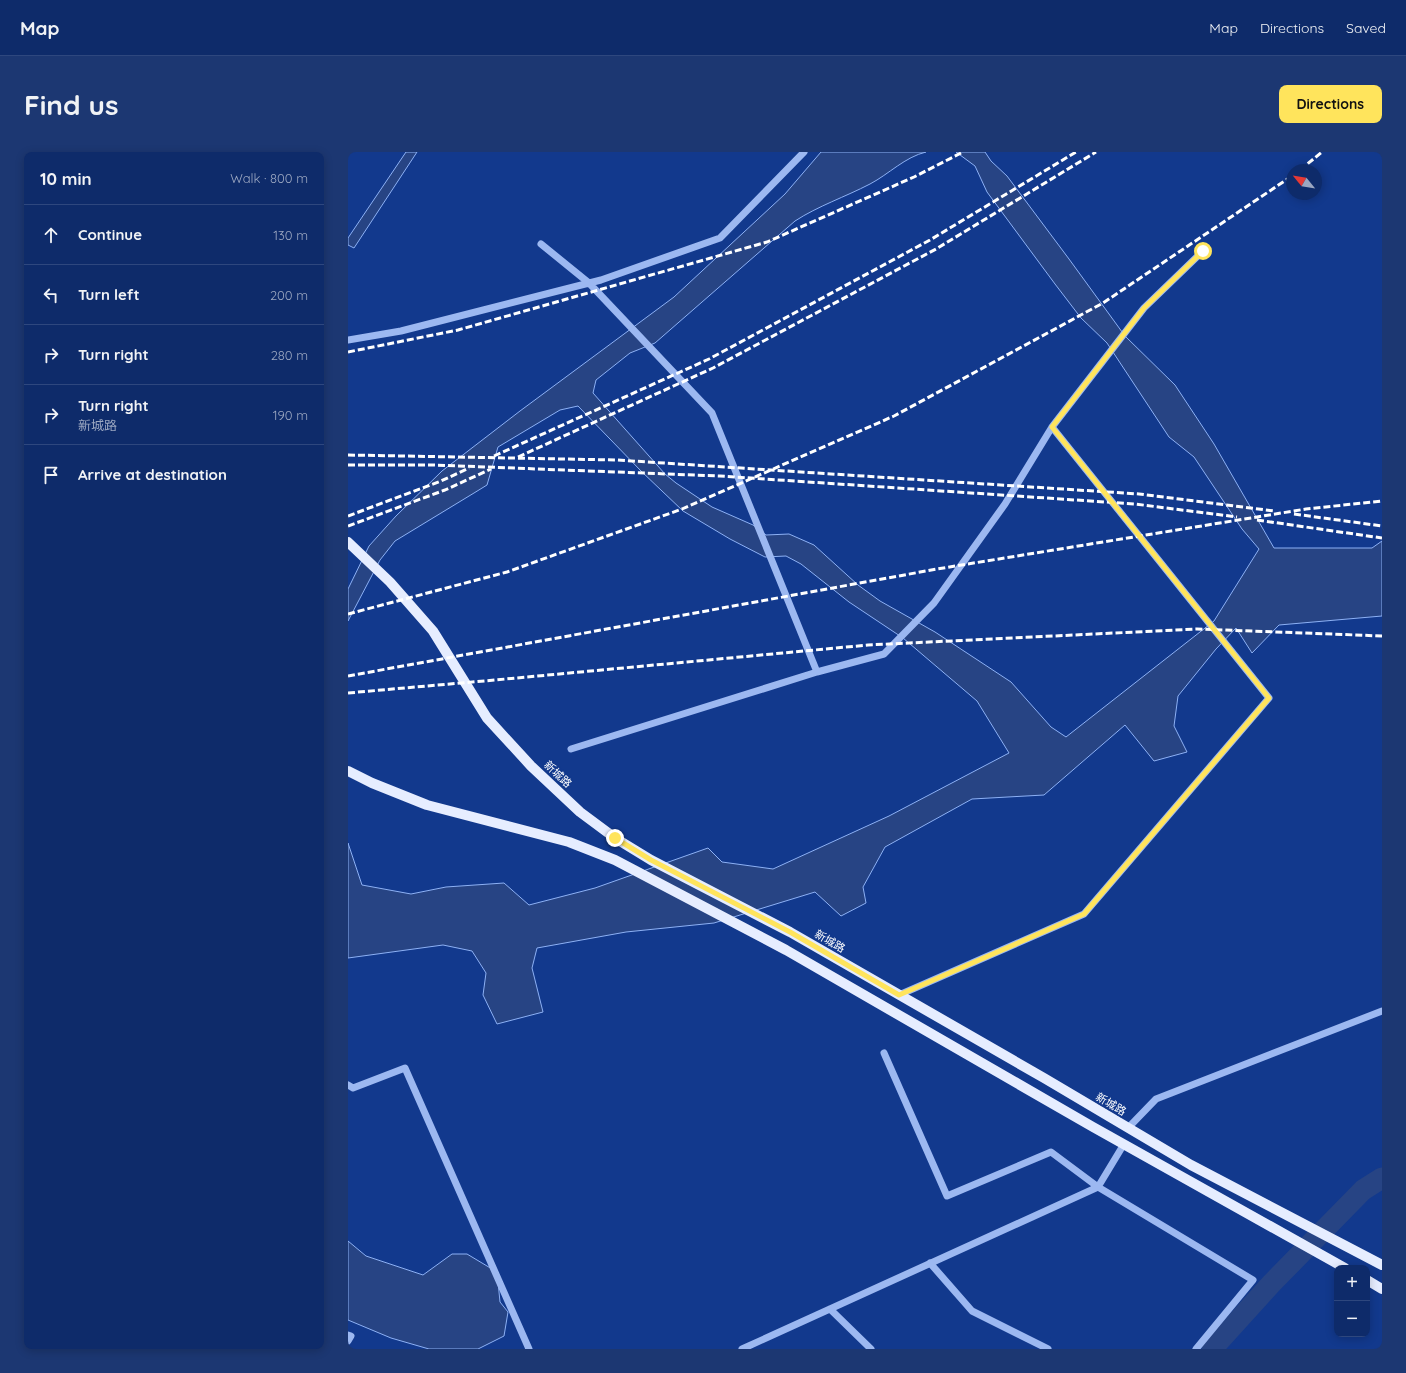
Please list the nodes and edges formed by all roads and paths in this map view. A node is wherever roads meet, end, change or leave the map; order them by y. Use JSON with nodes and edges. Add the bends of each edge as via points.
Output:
{"nodes":[{"id":1,"x":804,"y":152,"type":"edge"},
{"id":2,"x":541,"y":244,"type":"dead end"},
{"id":3,"x":1203,"y":251,"type":"dead end"},
{"id":4,"x":589,"y":283,"type":"junction"},
{"id":5,"x":348,"y":340,"type":"edge"},
{"id":6,"x":1052,"y":427,"type":"junction"},
{"id":7,"x":348,"y":542,"type":"edge"},
{"id":8,"x":817,"y":672,"type":"junction"},
{"id":9,"x":571,"y":749,"type":"dead end"},
{"id":10,"x":348,"y":771,"type":"edge"},
{"id":11,"x":899,"y":995,"type":"junction"},
{"id":12,"x":1382,"y":1012,"type":"edge"},
{"id":13,"x":884,"y":1053,"type":"dead end"},
{"id":14,"x":348,"y":1085,"type":"edge"},
{"id":15,"x":1128,"y":1128,"type":"junction"},
{"id":16,"x":1124,"y":1144,"type":"junction"},
{"id":17,"x":1098,"y":1187,"type":"junction"},
{"id":18,"x":930,"y":1263,"type":"junction"},
{"id":19,"x":1340,"y":1265,"type":"edge"},
{"id":20,"x":1382,"y":1265,"type":"edge"},
{"id":21,"x":1370,"y":1282,"type":"edge"},
{"id":22,"x":1382,"y":1289,"type":"edge"},
{"id":23,"x":830,"y":1309,"type":"junction"},
{"id":24,"x":348,"y":1335,"type":"edge"},
{"id":25,"x":348,"y":1340,"type":"edge"},
{"id":26,"x":529,"y":1349,"type":"edge"},
{"id":27,"x":742,"y":1349,"type":"edge"},
{"id":28,"x":871,"y":1349,"type":"edge"},
{"id":29,"x":1048,"y":1349,"type":"edge"},
{"id":30,"x":1196,"y":1349,"type":"edge"}],
"edges":[{"from":1,"to":4,"type":"street","via":[[720,238]]},
{"from":2,"to":4,"type":"street"},
{"from":3,"to":6,"type":"street","via":[[1144,308]]},
{"from":4,"to":5,"type":"street","via":[[401,331]]},
{"from":4,"to":8,"type":"street","via":[[712,413]]},
{"from":6,"to":8,"type":"street","via":[[1005,504],[934,602],[884,654]]},
{"from":6,"to":11,"type":"street","via":[[1269,698],[1084,914]]},
{"from":7,"to":11,"type":"main road","name":"新城路","via":[[390,582],[433,631],[487,718],[531,766],[580,812],[615,838],[659,864],[790,932]]},
{"from":8,"to":9,"type":"street"},
{"from":10,"to":16,"type":"main road","via":[[427,805],[569,842],[615,860],[792,954]]},
{"from":11,"to":15,"type":"main road","name":"新城路"},
{"from":12,"to":15,"type":"street","via":[[1156,1099]]},
{"from":13,"to":17,"type":"street","via":[[948,1196],[1051,1152]]},
{"from":14,"to":26,"type":"street","via":[[352,1088],[405,1068]]},
{"from":15,"to":20,"type":"main road","name":"新城路","via":[[1191,1165]]},
{"from":16,"to":17,"type":"street"},
{"from":16,"to":19,"type":"main road"},
{"from":17,"to":18,"type":"street"},
{"from":17,"to":30,"type":"street","via":[[1253,1280]]},
{"from":18,"to":23,"type":"street"},
{"from":18,"to":29,"type":"street","via":[[972,1311]]},
{"from":21,"to":22,"type":"main road"},
{"from":23,"to":27,"type":"street"},
{"from":23,"to":28,"type":"street"},
{"from":24,"to":25,"type":"street","via":[[351,1336]]}]}
